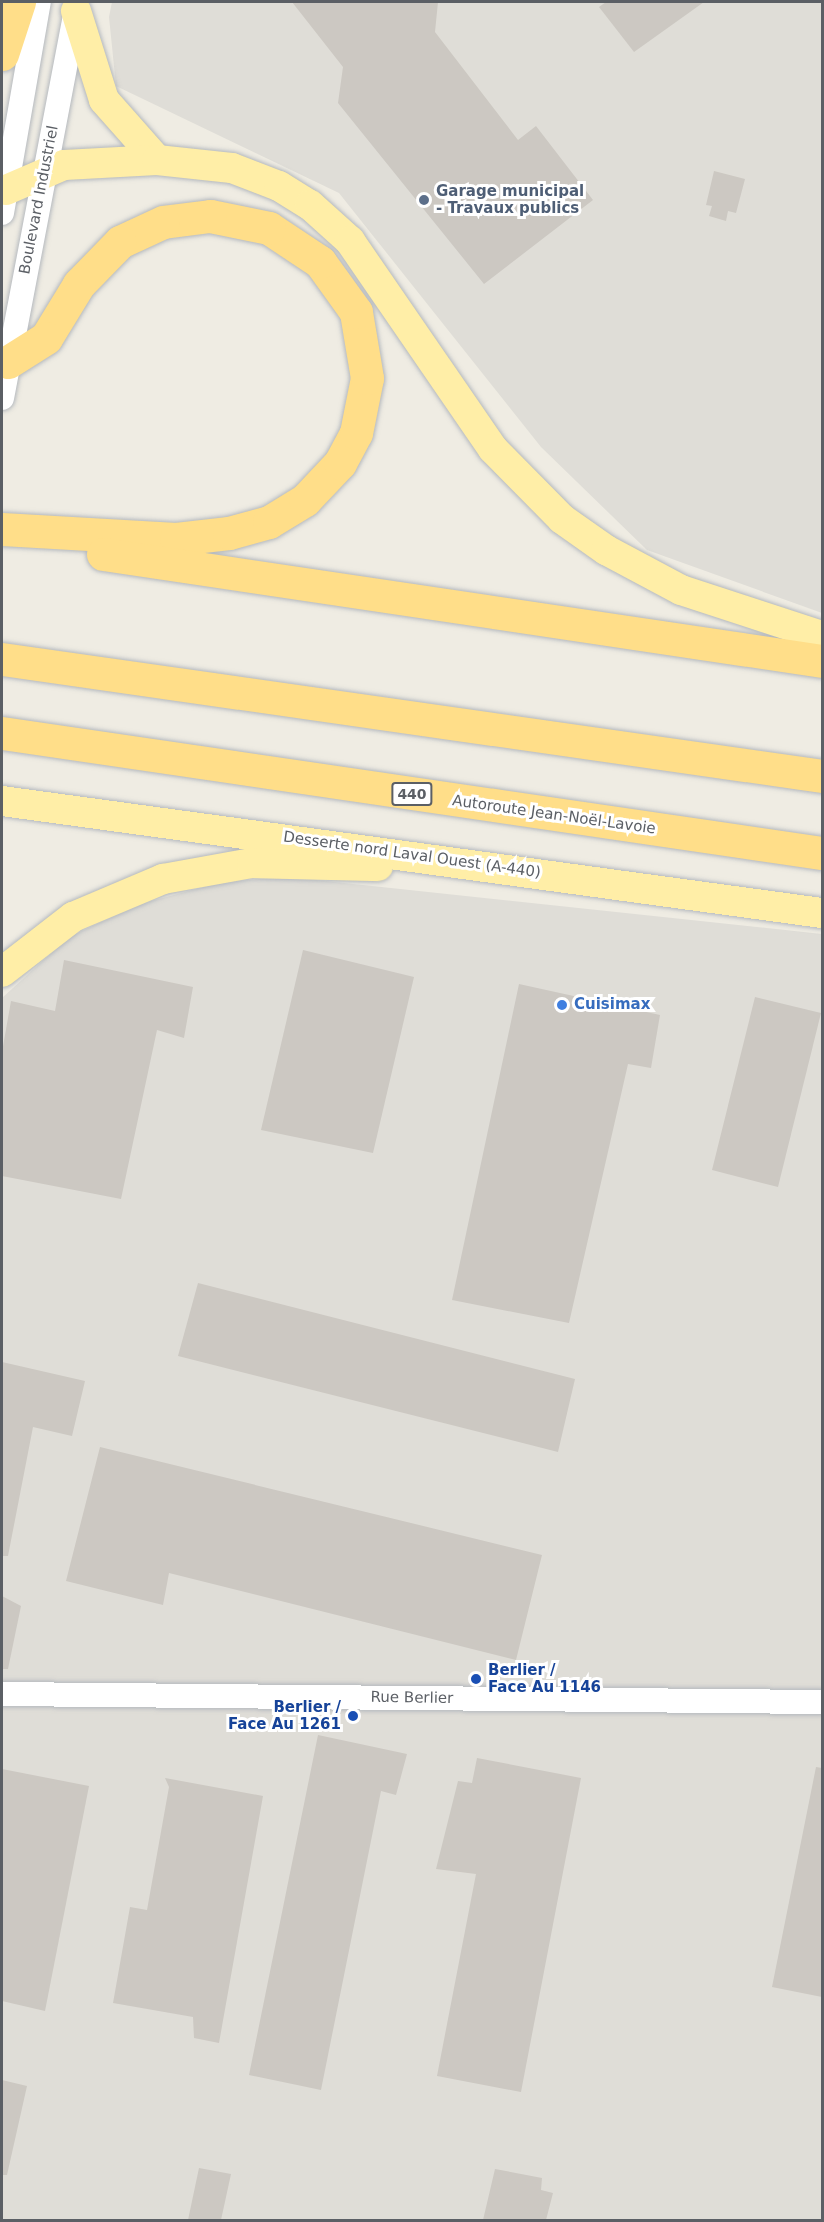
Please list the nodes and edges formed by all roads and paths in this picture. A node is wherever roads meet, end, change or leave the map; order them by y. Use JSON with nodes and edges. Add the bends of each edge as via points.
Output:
{"nodes":[{"id":1,"x":19,"y":2,"type":"edge"},
{"id":2,"x":39,"y":2,"type":"edge"},
{"id":3,"x":77,"y":6,"type":"edge"},
{"id":4,"x":2,"y":54,"type":"edge"},
{"id":5,"x":157,"y":160,"type":"junction"},
{"id":6,"x":45,"y":172,"type":"junction"},
{"id":7,"x":4,"y":202,"type":"edge"},
{"id":8,"x":8,"y":362,"type":"junction"},
{"id":9,"x":2,"y":398,"type":"edge"},
{"id":10,"x":3,"y":534,"type":"edge"},
{"id":11,"x":822,"y":636,"type":"edge"},
{"id":12,"x":2,"y":659,"type":"edge"},
{"id":13,"x":822,"y":661,"type":"edge"},
{"id":14,"x":2,"y":733,"type":"edge"},
{"id":15,"x":773,"y":768,"type":"junction"},
{"id":16,"x":822,"y":768,"type":"edge"},
{"id":17,"x":822,"y":776,"type":"edge"},
{"id":18,"x":2,"y":801,"type":"edge"},
{"id":19,"x":822,"y":853,"type":"edge"},
{"id":20,"x":498,"y":867,"type":"junction"},
{"id":21,"x":822,"y":913,"type":"edge"},
{"id":22,"x":2,"y":972,"type":"edge"},
{"id":23,"x":2,"y":1694,"type":"edge"},
{"id":24,"x":822,"y":1702,"type":"edge"}],
"edges":[{"from":1,"to":4,"type":"highway"},
{"from":2,"to":7,"type":"street"},
{"from":3,"to":5,"type":"main road","via":[[104,100]]},
{"from":3,"to":6,"type":"street","name":"Boulevard Industriel"},
{"from":5,"to":6,"type":"main road","via":[[78,164]]},
{"from":5,"to":11,"type":"main road","via":[[248,173],[290,192],[328,220],[367,263],[493,449],[541,501],[583,535],[681,590]]},
{"from":6,"to":7,"type":"main road"},
{"from":6,"to":8,"type":"street","name":"Boulevard Industriel"},
{"from":8,"to":9,"type":"street","name":"Boulevard Industriel"},
{"from":8,"to":10,"type":"highway","via":[[46,338],[79,284],[120,242],[163,222],[210,216],[269,228],[321,262],[356,312],[367,378],[359,423],[340,463],[305,501],[269,522],[229,533],[176,539]]},
{"from":10,"to":13,"type":"highway"},
{"from":12,"to":15,"type":"highway"},
{"from":14,"to":19,"type":"highway","name":"Autoroute Jean-Noël-Lavoie","number":"440"},
{"from":15,"to":16,"type":"highway"},
{"from":15,"to":17,"type":"highway"},
{"from":18,"to":20,"type":"main road","name":"Desserte nord Laval Ouest (A-440)"},
{"from":20,"to":21,"type":"main road","name":"Desserte nord Laval Ouest (A-440)"},
{"from":20,"to":22,"type":"main road","via":[[264,863],[199,870],[147,883],[90,908],[40,940]]},
{"from":23,"to":24,"type":"street","name":"Rue Berlier"}]}
